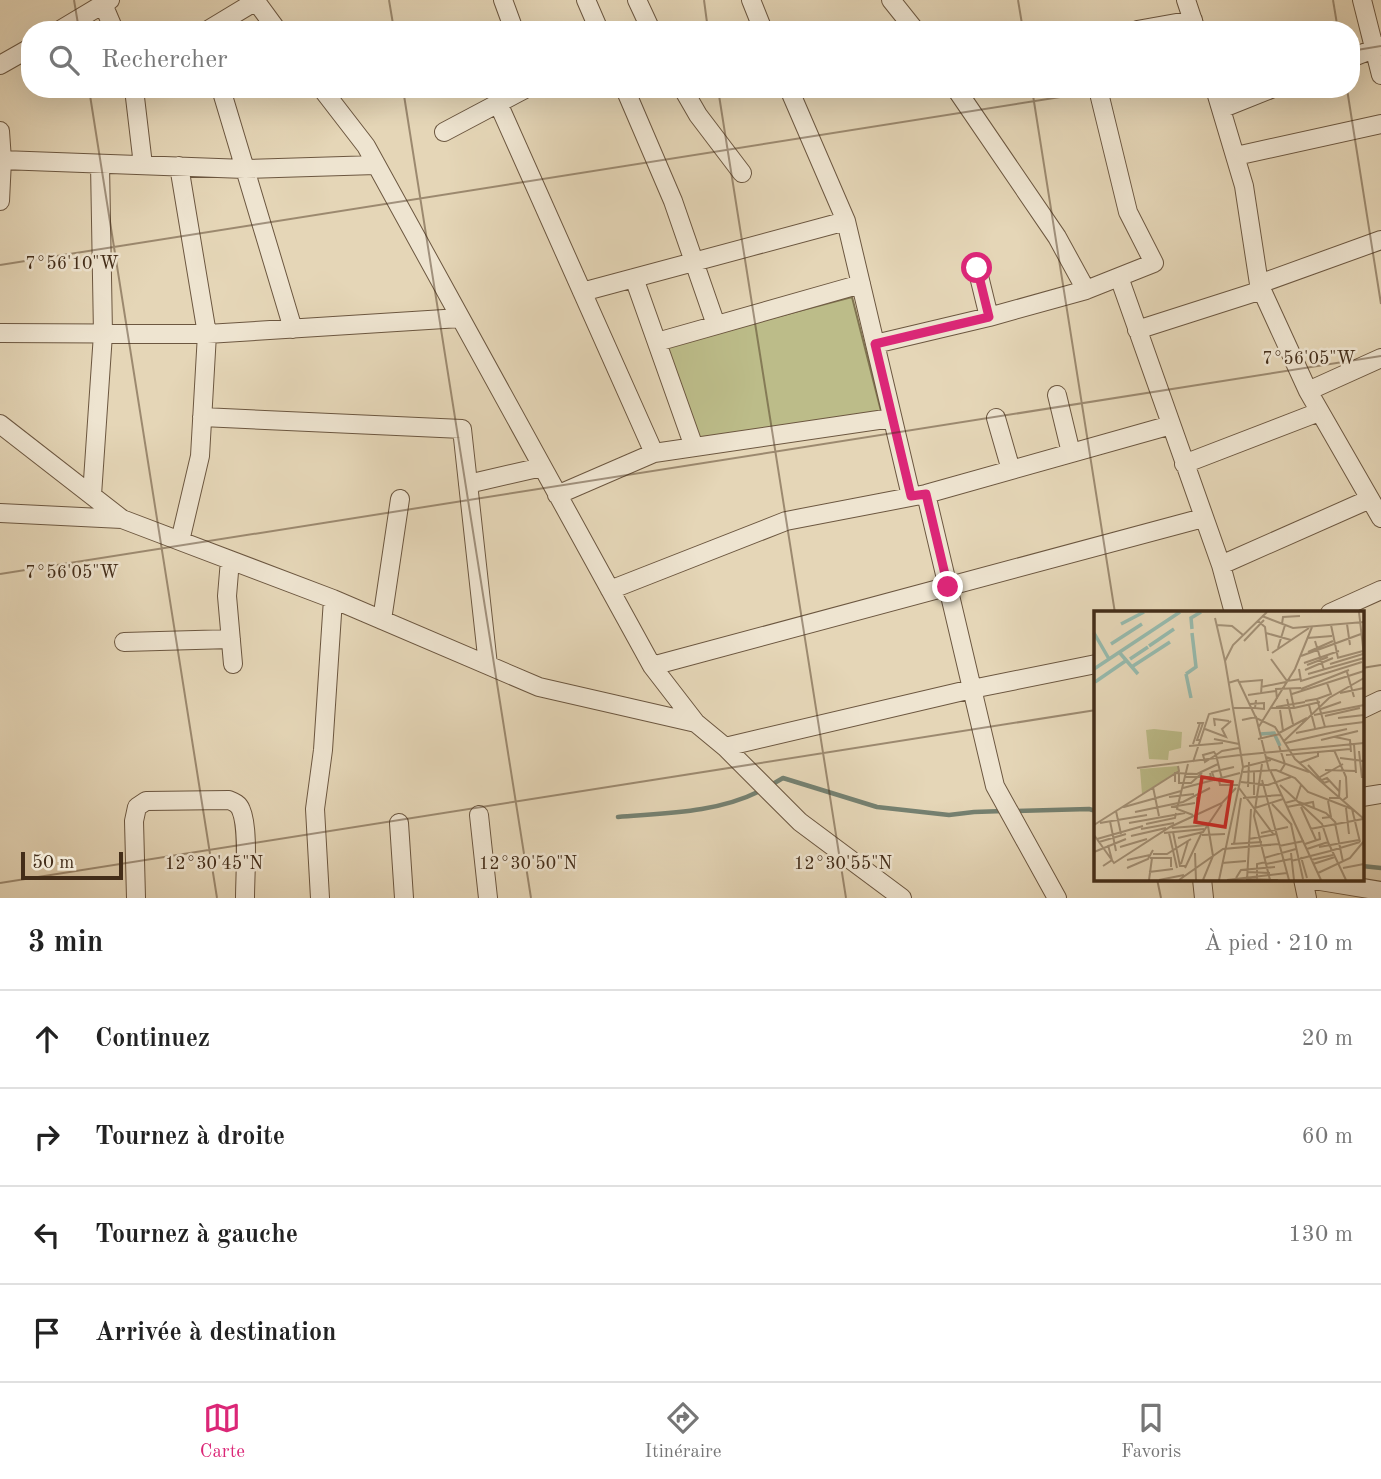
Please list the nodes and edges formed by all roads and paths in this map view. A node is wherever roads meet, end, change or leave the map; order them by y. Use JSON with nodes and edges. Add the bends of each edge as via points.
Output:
{"nodes":[{"id":1,"x":503,"y":0,"type":"edge"},
{"id":2,"x":586,"y":0,"type":"edge"},
{"id":3,"x":637,"y":0,"type":"edge"},
{"id":4,"x":751,"y":0,"type":"edge"},
{"id":5,"x":891,"y":0,"type":"edge"},
{"id":6,"x":1186,"y":0,"type":"edge"},
{"id":7,"x":1362,"y":0,"type":"edge"},
{"id":8,"x":255,"y":1,"type":"edge"},
{"id":9,"x":107,"y":2,"type":"edge"},
{"id":10,"x":75,"y":21,"type":"edge"},
{"id":11,"x":112,"y":21,"type":"edge"},
{"id":12,"x":223,"y":21,"type":"edge"},
{"id":13,"x":270,"y":21,"type":"edge"},
{"id":14,"x":511,"y":21,"type":"edge"},
{"id":15,"x":595,"y":21,"type":"edge"},
{"id":16,"x":647,"y":21,"type":"edge"},
{"id":17,"x":759,"y":21,"type":"edge"},
{"id":18,"x":908,"y":21,"type":"edge"},
{"id":19,"x":1194,"y":21,"type":"edge"},
{"id":20,"x":1378,"y":48,"type":"edge"},
{"id":21,"x":21,"y":53,"type":"edge"},
{"id":22,"x":1360,"y":55,"type":"edge"},
{"id":23,"x":0,"y":65,"type":"edge"},
{"id":24,"x":1381,"y":75,"type":"edge"},
{"id":25,"x":135,"y":98,"type":"edge"},
{"id":26,"x":224,"y":98,"type":"edge"},
{"id":27,"x":330,"y":98,"type":"edge"},
{"id":28,"x":508,"y":98,"type":"edge"},
{"id":29,"x":629,"y":98,"type":"edge"},
{"id":30,"x":688,"y":98,"type":"edge"},
{"id":31,"x":793,"y":98,"type":"edge"},
{"id":32,"x":962,"y":98,"type":"edge"},
{"id":33,"x":1100,"y":98,"type":"edge"},
{"id":34,"x":1218,"y":98,"type":"edge"},
{"id":35,"x":1247,"y":98,"type":"edge"},
{"id":36,"x":498,"y":103,"type":"junction"},
{"id":37,"x":1221,"y":108,"type":"junction"},
{"id":38,"x":1381,"y":124,"type":"edge"},
{"id":39,"x":0,"y":131,"type":"edge"},
{"id":40,"x":444,"y":132,"type":"dead end"},
{"id":41,"x":1,"y":148,"type":"edge"},
{"id":42,"x":1236,"y":156,"type":"junction"},
{"id":43,"x":100,"y":163,"type":"junction"},
{"id":44,"x":143,"y":165,"type":"junction"},
{"id":45,"x":376,"y":165,"type":"junction"},
{"id":46,"x":179,"y":166,"type":"junction"},
{"id":47,"x":245,"y":169,"type":"junction"},
{"id":48,"x":742,"y":173,"type":"dead end"},
{"id":49,"x":0,"y":201,"type":"edge"},
{"id":50,"x":846,"y":221,"type":"junction"},
{"id":51,"x":1381,"y":240,"type":"edge"},
{"id":52,"x":694,"y":262,"type":"junction"},
{"id":53,"x":977,"y":268,"type":"dead end"},
{"id":54,"x":1119,"y":277,"type":"junction"},
{"id":55,"x":634,"y":278,"type":"junction"},
{"id":56,"x":861,"y":284,"type":"junction"},
{"id":57,"x":1260,"y":287,"type":"junction"},
{"id":58,"x":1086,"y":290,"type":"junction"},
{"id":59,"x":582,"y":292,"type":"junction"},
{"id":60,"x":989,"y":317,"type":"junction"},
{"id":61,"x":460,"y":318,"type":"junction"},
{"id":62,"x":716,"y":325,"type":"junction"},
{"id":63,"x":293,"y":329,"type":"junction"},
{"id":64,"x":1137,"y":330,"type":"junction"},
{"id":65,"x":0,"y":333,"type":"edge"},
{"id":66,"x":103,"y":334,"type":"junction"},
{"id":67,"x":207,"y":334,"type":"junction"},
{"id":68,"x":657,"y":342,"type":"junction"},
{"id":69,"x":875,"y":344,"type":"junction"},
{"id":70,"x":1381,"y":358,"type":"edge"},
{"id":71,"x":1308,"y":391,"type":"junction"},
{"id":72,"x":1057,"y":395,"type":"dead end"},
{"id":73,"x":1319,"y":412,"type":"junction"},
{"id":74,"x":202,"y":417,"type":"junction"},
{"id":75,"x":892,"y":418,"type":"junction"},
{"id":76,"x":996,"y":418,"type":"dead end"},
{"id":77,"x":0,"y":424,"type":"edge"},
{"id":78,"x":1171,"y":425,"type":"junction"},
{"id":79,"x":694,"y":447,"type":"junction"},
{"id":80,"x":654,"y":453,"type":"junction"},
{"id":81,"x":1072,"y":453,"type":"junction"},
{"id":82,"x":1184,"y":464,"type":"junction"},
{"id":83,"x":542,"y":467,"type":"junction"},
{"id":84,"x":1011,"y":470,"type":"junction"},
{"id":85,"x":468,"y":484,"type":"junction"},
{"id":86,"x":1372,"y":492,"type":"edge"},
{"id":87,"x":92,"y":495,"type":"junction"},
{"id":88,"x":557,"y":495,"type":"junction"},
{"id":89,"x":918,"y":495,"type":"junction"},
{"id":90,"x":400,"y":499,"type":"dead end"},
{"id":91,"x":0,"y":513,"type":"edge"},
{"id":92,"x":1203,"y":518,"type":"junction"},
{"id":93,"x":1381,"y":518,"type":"edge"},
{"id":94,"x":122,"y":519,"type":"junction"},
{"id":95,"x":180,"y":541,"type":"junction"},
{"id":96,"x":230,"y":560,"type":"junction"},
{"id":97,"x":1221,"y":565,"type":"junction"},
{"id":98,"x":948,"y":587,"type":"junction"},
{"id":99,"x":610,"y":590,"type":"junction"},
{"id":100,"x":1381,"y":590,"type":"edge"},
{"id":101,"x":333,"y":599,"type":"junction"},
{"id":102,"x":1233,"y":611,"type":"edge"},
{"id":103,"x":1335,"y":611,"type":"edge"},
{"id":104,"x":382,"y":620,"type":"junction"},
{"id":105,"x":231,"y":639,"type":"junction"},
{"id":106,"x":124,"y":642,"type":"dead end"},
{"id":107,"x":233,"y":664,"type":"dead end"},
{"id":108,"x":1094,"y":664,"type":"edge"},
{"id":109,"x":488,"y":665,"type":"junction"},
{"id":110,"x":652,"y":666,"type":"junction"},
{"id":111,"x":972,"y":689,"type":"junction"},
{"id":112,"x":1381,"y":700,"type":"edge"},
{"id":113,"x":1364,"y":708,"type":"edge"},
{"id":114,"x":696,"y":723,"type":"junction"},
{"id":115,"x":725,"y":747,"type":"junction"},
{"id":116,"x":479,"y":815,"type":"dead end"},
{"id":117,"x":400,"y":823,"type":"dead end"},
{"id":118,"x":1202,"y":880,"type":"edge"},
{"id":119,"x":1306,"y":880,"type":"edge"},
{"id":120,"x":1312,"y":880,"type":"edge"},
{"id":121,"x":1381,"y":891,"type":"edge"},
{"id":122,"x":136,"y":898,"type":"edge"},
{"id":123,"x":245,"y":898,"type":"edge"},
{"id":124,"x":320,"y":898,"type":"edge"},
{"id":125,"x":404,"y":898,"type":"edge"},
{"id":126,"x":488,"y":898,"type":"edge"},
{"id":127,"x":902,"y":898,"type":"edge"},
{"id":128,"x":1057,"y":898,"type":"edge"},
{"id":129,"x":1204,"y":898,"type":"edge"},
{"id":130,"x":1307,"y":898,"type":"edge"}],
"edges":[{"from":1,"to":14,"type":"street"},
{"from":2,"to":15,"type":"street"},
{"from":3,"to":16,"type":"street"},
{"from":4,"to":17,"type":"street"},
{"from":5,"to":18,"type":"street"},
{"from":6,"to":19,"type":"street"},
{"from":7,"to":20,"type":"street"},
{"from":8,"to":12,"type":"street"},
{"from":8,"to":13,"type":"street"},
{"from":9,"to":10,"type":"street"},
{"from":9,"to":11,"type":"street"},
{"from":20,"to":22,"type":"street"},
{"from":20,"to":24,"type":"street"},
{"from":21,"to":23,"type":"street"},
{"from":25,"to":44,"type":"street"},
{"from":26,"to":47,"type":"street"},
{"from":27,"to":45,"type":"street"},
{"from":28,"to":36,"type":"street"},
{"from":29,"to":52,"type":"street"},
{"from":30,"to":48,"type":"street"},
{"from":31,"to":50,"type":"street"},
{"from":32,"to":58,"type":"street","via":[[1057,237]]},
{"from":33,"to":54,"type":"street","via":[[1128,212],[1154,262]]},
{"from":34,"to":37,"type":"street"},
{"from":35,"to":37,"type":"street"},
{"from":36,"to":40,"type":"street"},
{"from":36,"to":59,"type":"street"},
{"from":37,"to":42,"type":"street"},
{"from":38,"to":42,"type":"street"},
{"from":39,"to":41,"type":"street"},
{"from":41,"to":43,"type":"street"},
{"from":41,"to":49,"type":"street"},
{"from":42,"to":57,"type":"street"},
{"from":43,"to":44,"type":"street"},
{"from":43,"to":66,"type":"street"},
{"from":44,"to":46,"type":"street"},
{"from":45,"to":47,"type":"street"},
{"from":45,"to":61,"type":"street"},
{"from":46,"to":47,"type":"street"},
{"from":46,"to":67,"type":"street"},
{"from":47,"to":63,"type":"street"},
{"from":50,"to":52,"type":"street"},
{"from":50,"to":56,"type":"street"},
{"from":51,"to":57,"type":"street"},
{"from":52,"to":55,"type":"street"},
{"from":52,"to":62,"type":"street"},
{"from":53,"to":60,"type":"street"},
{"from":54,"to":58,"type":"street"},
{"from":54,"to":64,"type":"street"},
{"from":55,"to":59,"type":"street"},
{"from":55,"to":68,"type":"street"},
{"from":56,"to":62,"type":"street"},
{"from":56,"to":69,"type":"street"},
{"from":57,"to":64,"type":"street"},
{"from":57,"to":71,"type":"street"},
{"from":58,"to":60,"type":"street"},
{"from":59,"to":80,"type":"street"},
{"from":60,"to":69,"type":"street"},
{"from":61,"to":63,"type":"street"},
{"from":61,"to":83,"type":"street"},
{"from":62,"to":68,"type":"street"},
{"from":63,"to":67,"type":"street"},
{"from":64,"to":78,"type":"street"},
{"from":65,"to":66,"type":"street"},
{"from":66,"to":67,"type":"street"},
{"from":66,"to":87,"type":"street"},
{"from":67,"to":74,"type":"street"},
{"from":68,"to":79,"type":"street"},
{"from":69,"to":75,"type":"street"},
{"from":70,"to":71,"type":"street"},
{"from":71,"to":73,"type":"street"},
{"from":72,"to":81,"type":"street"},
{"from":73,"to":82,"type":"street"},
{"from":73,"to":86,"type":"street"},
{"from":74,"to":85,"type":"street","via":[[462,429]]},
{"from":74,"to":95,"type":"street","via":[[200,456]]},
{"from":75,"to":79,"type":"street"},
{"from":75,"to":89,"type":"street"},
{"from":76,"to":84,"type":"street"},
{"from":77,"to":87,"type":"street"},
{"from":78,"to":81,"type":"street"},
{"from":78,"to":82,"type":"street"},
{"from":79,"to":80,"type":"street"},
{"from":80,"to":88,"type":"street"},
{"from":81,"to":84,"type":"street"},
{"from":82,"to":92,"type":"street"},
{"from":83,"to":85,"type":"street"},
{"from":83,"to":88,"type":"street"},
{"from":84,"to":89,"type":"street"},
{"from":85,"to":109,"type":"street"},
{"from":86,"to":93,"type":"street"},
{"from":86,"to":97,"type":"street"},
{"from":87,"to":94,"type":"street"},
{"from":88,"to":99,"type":"street"},
{"from":89,"to":98,"type":"street"},
{"from":89,"to":99,"type":"street","via":[[786,521]]},
{"from":90,"to":104,"type":"street"},
{"from":91,"to":94,"type":"street"},
{"from":92,"to":97,"type":"street"},
{"from":92,"to":98,"type":"street"},
{"from":94,"to":95,"type":"street"},
{"from":95,"to":96,"type":"street"},
{"from":96,"to":101,"type":"street"},
{"from":96,"to":105,"type":"street"},
{"from":97,"to":102,"type":"street"},
{"from":98,"to":110,"type":"street"},
{"from":98,"to":111,"type":"street"},
{"from":99,"to":110,"type":"street"},
{"from":100,"to":103,"type":"street"},
{"from":101,"to":104,"type":"street"},
{"from":101,"to":124,"type":"street","via":[[315,809]]},
{"from":104,"to":109,"type":"street"},
{"from":105,"to":106,"type":"street"},
{"from":105,"to":107,"type":"street"},
{"from":108,"to":111,"type":"street"},
{"from":109,"to":114,"type":"street","via":[[539,687]]},
{"from":110,"to":114,"type":"street"},
{"from":111,"to":115,"type":"street"},
{"from":111,"to":128,"type":"street","via":[[995,786]]},
{"from":112,"to":113,"type":"street"},
{"from":114,"to":115,"type":"street"},
{"from":115,"to":127,"type":"street","via":[[800,822]]},
{"from":116,"to":126,"type":"street"},
{"from":117,"to":125,"type":"street"},
{"from":118,"to":129,"type":"street"},
{"from":119,"to":130,"type":"street"},
{"from":120,"to":121,"type":"street"},
{"from":122,"to":123,"type":"street","via":[[137,807],[146,801],[168,800],[229,800],[241,809]]}]}
